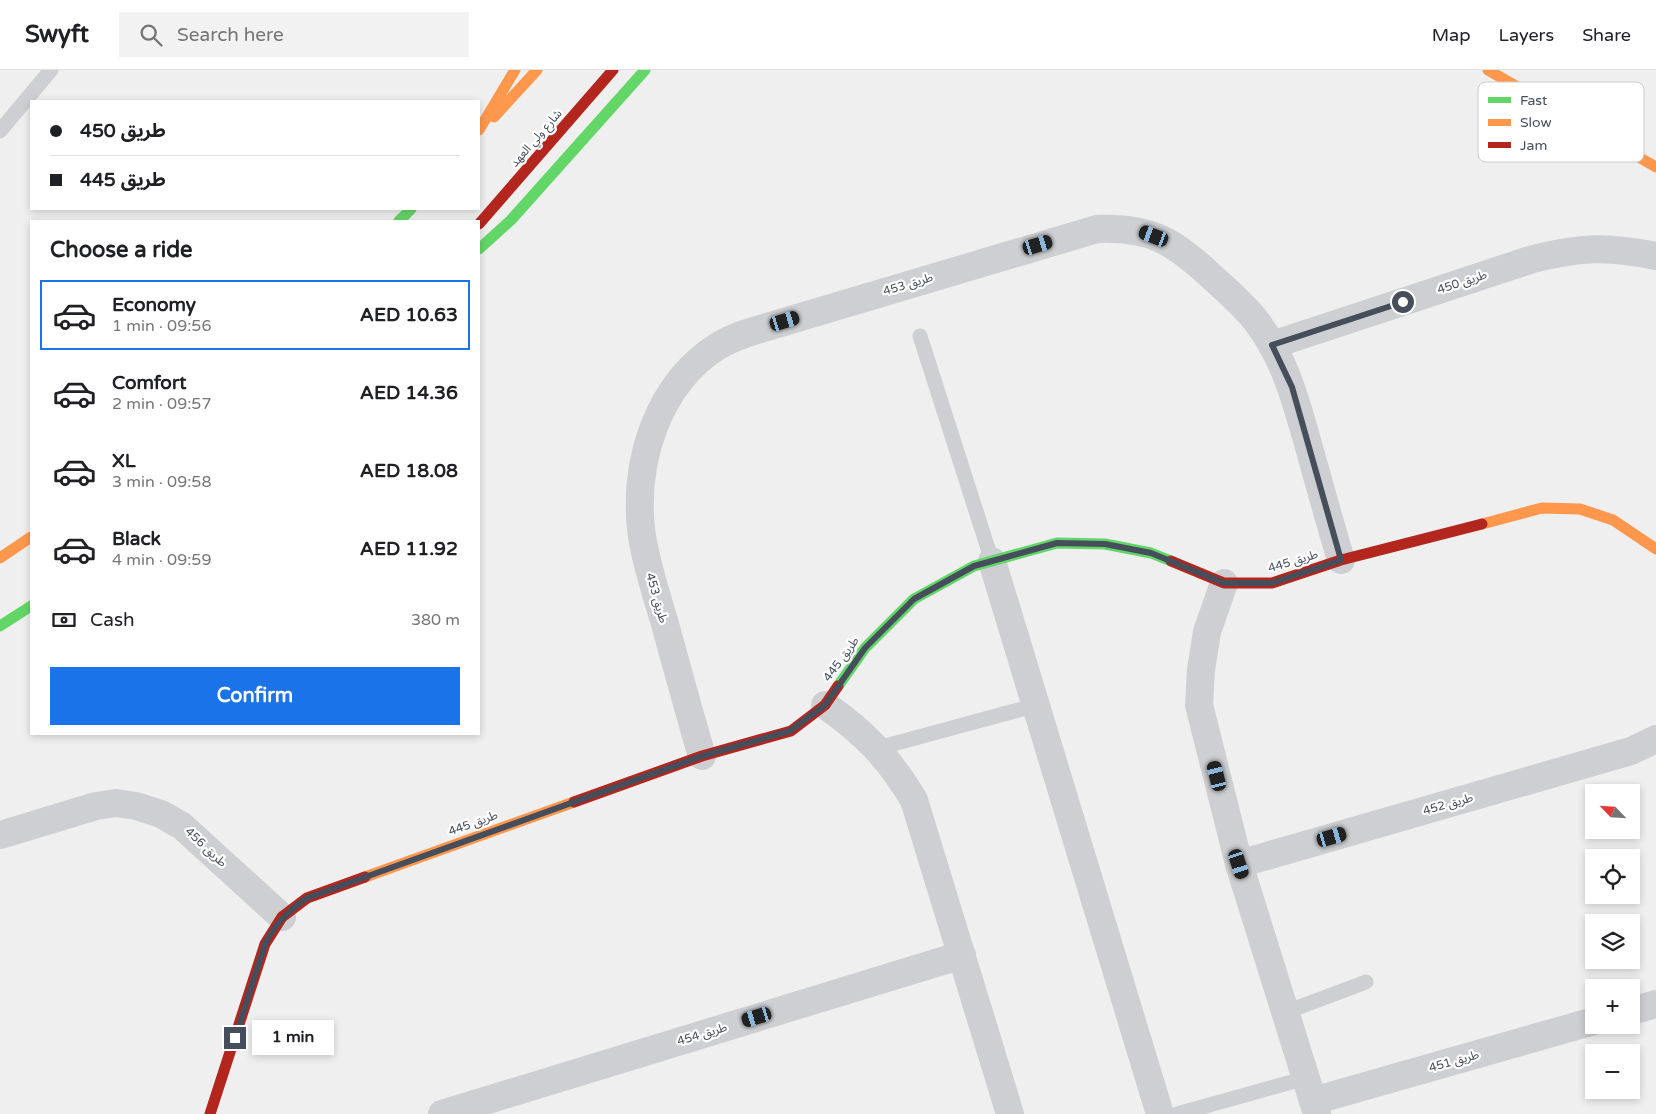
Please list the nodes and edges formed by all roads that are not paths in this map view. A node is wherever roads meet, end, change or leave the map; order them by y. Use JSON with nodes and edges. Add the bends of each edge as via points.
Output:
{"nodes":[{"id":1,"x":51,"y":70,"type":"edge"},
{"id":2,"x":515,"y":70,"type":"edge"},
{"id":3,"x":537,"y":70,"type":"edge"},
{"id":4,"x":613,"y":70,"type":"edge"},
{"id":5,"x":645,"y":70,"type":"edge"},
{"id":6,"x":1488,"y":70,"type":"edge"},
{"id":7,"x":1509,"y":82,"type":"edge"},
{"id":8,"x":480,"y":128,"type":"edge"},
{"id":9,"x":0,"y":132,"type":"edge"},
{"id":10,"x":480,"y":134,"type":"edge"},
{"id":11,"x":1644,"y":160,"type":"edge"},
{"id":12,"x":1656,"y":167,"type":"edge"},
{"id":13,"x":410,"y":210,"type":"edge"},
{"id":14,"x":400,"y":220,"type":"edge"},
{"id":15,"x":480,"y":223,"type":"edge"},
{"id":16,"x":480,"y":248,"type":"edge"},
{"id":17,"x":1656,"y":256,"type":"edge"},
{"id":18,"x":920,"y":336,"type":"dead end"},
{"id":19,"x":1272,"y":345,"type":"junction"},
{"id":20,"x":30,"y":538,"type":"edge"},
{"id":21,"x":1656,"y":549,"type":"edge"},
{"id":22,"x":0,"y":558,"type":"edge"},
{"id":23,"x":1341,"y":560,"type":"junction"},
{"id":24,"x":992,"y":561,"type":"junction"},
{"id":25,"x":1224,"y":583,"type":"junction"},
{"id":26,"x":30,"y":607,"type":"edge"},
{"id":27,"x":0,"y":626,"type":"edge"},
{"id":28,"x":825,"y":705,"type":"junction"},
{"id":29,"x":1037,"y":705,"type":"junction"},
{"id":30,"x":1656,"y":739,"type":"edge"},
{"id":31,"x":878,"y":748,"type":"junction"},
{"id":32,"x":702,"y":756,"type":"junction"},
{"id":33,"x":0,"y":834,"type":"edge"},
{"id":34,"x":1239,"y":864,"type":"junction"},
{"id":35,"x":282,"y":917,"type":"junction"},
{"id":36,"x":962,"y":955,"type":"junction"},
{"id":37,"x":1366,"y":982,"type":"dead end"},
{"id":38,"x":1656,"y":1004,"type":"edge"},
{"id":39,"x":1640,"y":1008,"type":"edge"},
{"id":40,"x":1286,"y":1012,"type":"junction"},
{"id":41,"x":1585,"y":1023,"type":"edge"},
{"id":42,"x":1312,"y":1097,"type":"edge"},
{"id":43,"x":210,"y":1114,"type":"edge"},
{"id":44,"x":442,"y":1114,"type":"edge"},
{"id":45,"x":1010,"y":1114,"type":"edge"},
{"id":46,"x":1160,"y":1114,"type":"edge"},
{"id":47,"x":1177,"y":1114,"type":"edge"}],
"edges":[{"from":1,"to":9,"type":"lane"},
{"from":2,"to":8,"type":"main road"},
{"from":3,"to":10,"type":"main road"},
{"from":4,"to":15,"type":"main road","name":"شارع ولي العهد"},
{"from":5,"to":16,"type":"main road","via":[[511,220]]},
{"from":6,"to":7,"type":"main road"},
{"from":11,"to":12,"type":"main road"},
{"from":13,"to":14,"type":"main road"},
{"from":17,"to":19,"type":"street","name":"طريق 450","via":[[1597,248],[1565,251]]},
{"from":18,"to":24,"type":"lane"},
{"from":19,"to":23,"type":"street","name":"طريق 453","via":[[1292,387]]},
{"from":19,"to":32,"type":"street","name":"طريق 453","via":[[1238,301],[1184,251],[1143,231],[1120,228],[1097,229],[1047,242],[742,334],[712,350],[697,361],[665,401],[645,458],[640,493],[641,528],[647,562]]},
{"from":20,"to":22,"type":"main road"},
{"from":21,"to":23,"type":"main road","name":"طريق 445","via":[[1613,520],[1580,509],[1542,508]]},
{"from":23,"to":25,"type":"main road","name":"طريق 445","via":[[1272,583]]},
{"from":24,"to":25,"type":"main road","name":"طريق 445","via":[[1057,543],[1105,544],[1151,553]]},
{"from":24,"to":28,"type":"main road","name":"طريق 445","via":[[974,566],[914,599],[865,648]]},
{"from":24,"to":29,"type":"street"},
{"from":25,"to":34,"type":"street","via":[[1207,632],[1199,705]]},
{"from":26,"to":27,"type":"main road"},
{"from":28,"to":31,"type":"street","via":[[854,725]]},
{"from":28,"to":32,"type":"main road","name":"طريق 445","via":[[790,731]]},
{"from":29,"to":31,"type":"lane"},
{"from":29,"to":46,"type":"street"},
{"from":30,"to":34,"type":"street","name":"طريق 452","via":[[1631,751]]},
{"from":31,"to":36,"type":"street","via":[[914,800]]},
{"from":32,"to":35,"type":"main road","name":"طريق 445","via":[[307,898]]},
{"from":33,"to":35,"type":"street","name":"طريق 456","via":[[96,806],[116,802],[136,806],[162,814],[182,826]]},
{"from":34,"to":40,"type":"street"},
{"from":35,"to":43,"type":"main road","name":"طريق 445","via":[[265,944]]},
{"from":36,"to":44,"type":"street","name":"طريق 454"},
{"from":36,"to":45,"type":"street"},
{"from":37,"to":40,"type":"lane"},
{"from":38,"to":39,"type":"street"},
{"from":40,"to":42,"type":"street"},
{"from":41,"to":42,"type":"street","name":"طريق 451"},
{"from":42,"to":47,"type":"lane"}]}
